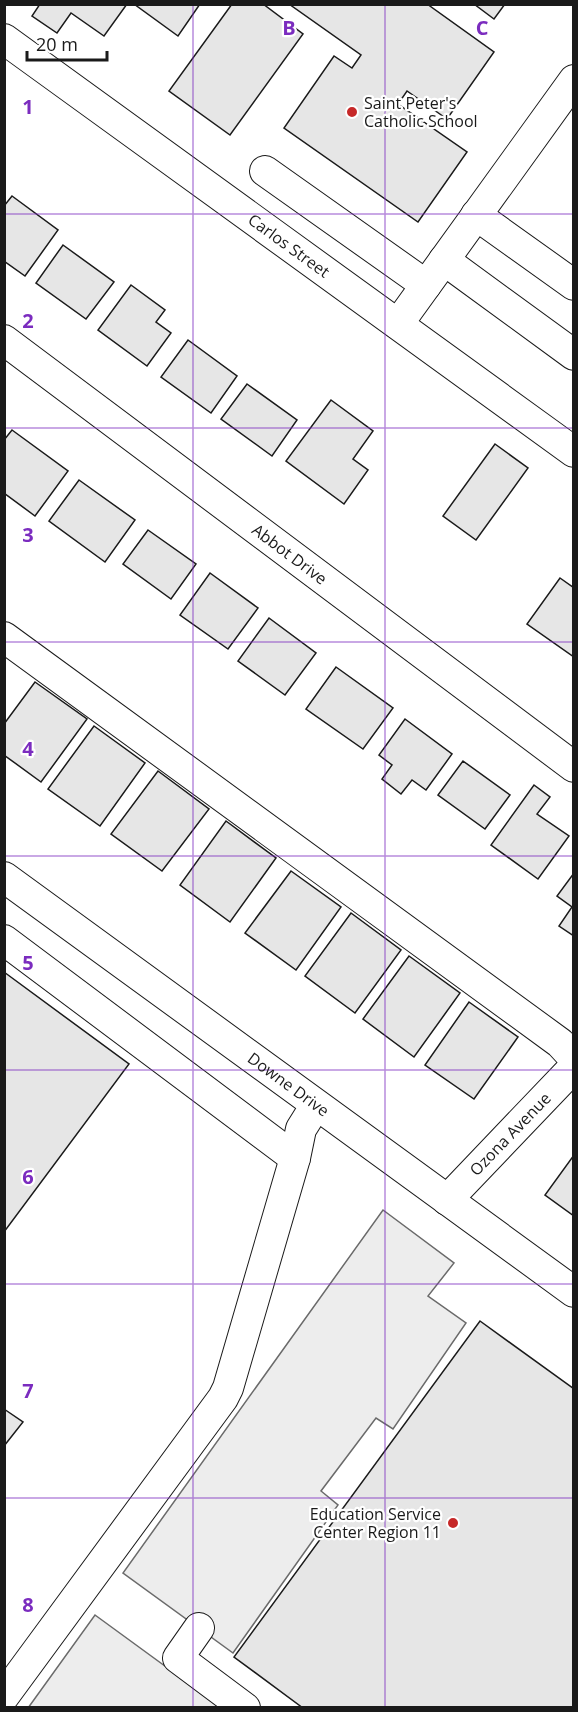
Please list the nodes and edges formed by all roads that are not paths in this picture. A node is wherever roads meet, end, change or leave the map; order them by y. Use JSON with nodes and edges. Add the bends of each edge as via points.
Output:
{"nodes":[{"id":1,"x":4,"y":39,"type":"edge"},
{"id":2,"x":573,"y":80,"type":"edge"},
{"id":3,"x":265,"y":171,"type":"dead end"},
{"id":4,"x":476,"y":215,"type":"junction"},
{"id":5,"x":444,"y":260,"type":"junction"},
{"id":6,"x":426,"y":285,"type":"junction"},
{"id":7,"x":573,"y":285,"type":"edge"},
{"id":8,"x":398,"y":324,"type":"junction"},
{"id":9,"x":4,"y":340,"type":"edge"},
{"id":10,"x":573,"y":355,"type":"edge"},
{"id":11,"x":573,"y":452,"type":"edge"},
{"id":12,"x":8,"y":647,"type":"edge"},
{"id":13,"x":573,"y":767,"type":"edge"},
{"id":14,"x":4,"y":878,"type":"edge"},
{"id":15,"x":4,"y":940,"type":"edge"},
{"id":16,"x":573,"y":1068,"type":"edge"},
{"id":17,"x":316,"y":1106,"type":"junction"},
{"id":18,"x":295,"y":1158,"type":"junction"},
{"id":19,"x":447,"y":1200,"type":"junction"},
{"id":20,"x":573,"y":1292,"type":"edge"},
{"id":21,"x":199,"y":1628,"type":"dead end"},
{"id":22,"x":4,"y":1696,"type":"edge"},
{"id":23,"x":245,"y":1707,"type":"edge"}],
"edges":[{"from":1,"to":8,"type":"street","name":"Carlos Street"},
{"from":2,"to":4,"type":"street"},
{"from":3,"to":6,"type":"street"},
{"from":4,"to":5,"type":"street"},
{"from":4,"to":7,"type":"street"},
{"from":5,"to":6,"type":"street"},
{"from":5,"to":10,"type":"street"},
{"from":6,"to":8,"type":"street"},
{"from":8,"to":11,"type":"street","name":"Carlos Street"},
{"from":9,"to":13,"type":"street","name":"Abbot Drive"},
{"from":12,"to":16,"type":"street","via":[[560,1043],[572,1056]]},
{"from":14,"to":17,"type":"street","name":"Downe Drive"},
{"from":15,"to":18,"type":"street"},
{"from":16,"to":19,"type":"street","name":"Ozona Avenue"},
{"from":17,"to":18,"type":"street","via":[[301,1129]]},
{"from":17,"to":19,"type":"street","name":"Downe Drive"},
{"from":18,"to":22,"type":"street","via":[[228,1388]]},
{"from":19,"to":20,"type":"street","name":"Downe Drive"},
{"from":21,"to":23,"type":"street","via":[[178,1658]]}]}
